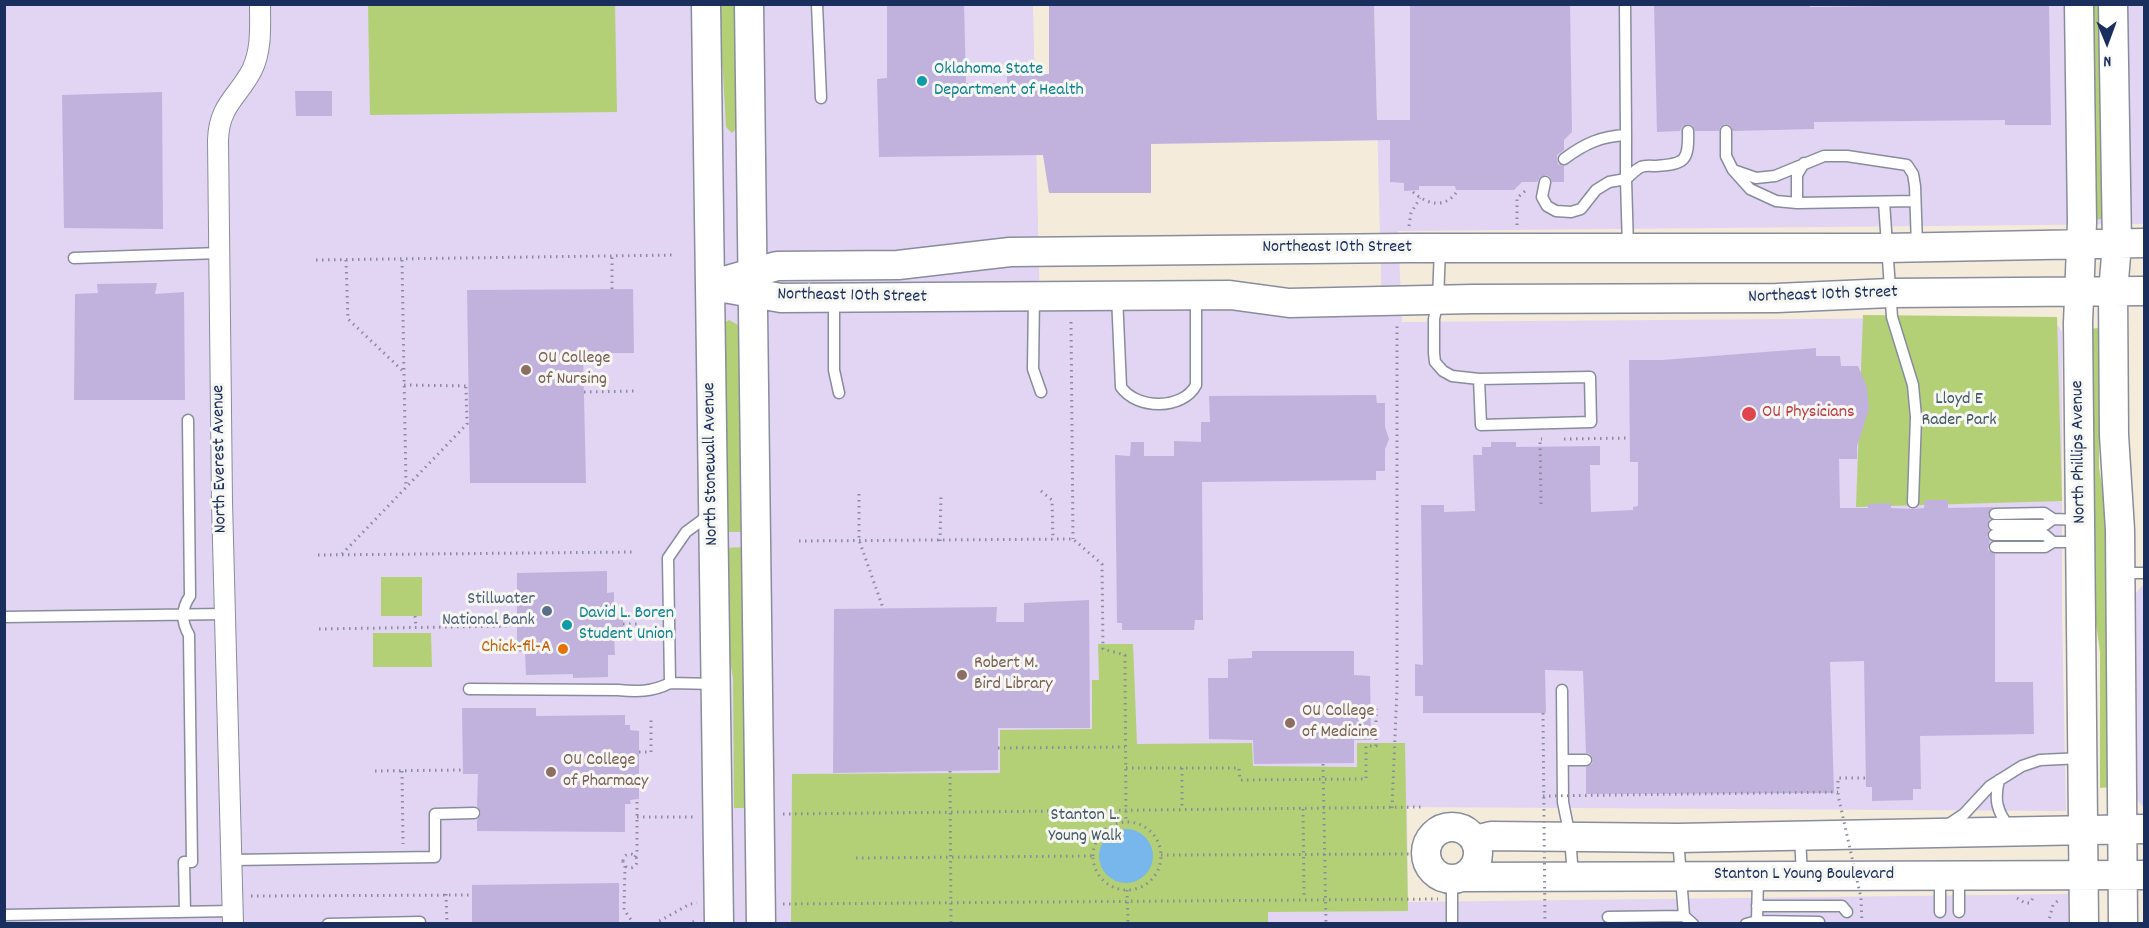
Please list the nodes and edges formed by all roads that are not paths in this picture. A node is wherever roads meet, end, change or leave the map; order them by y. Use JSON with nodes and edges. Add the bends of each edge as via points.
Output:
{"nodes":[{"id":1,"x":260,"y":4,"type":"edge"},
{"id":2,"x":706,"y":4,"type":"edge"},
{"id":3,"x":749,"y":4,"type":"edge"},
{"id":4,"x":817,"y":4,"type":"edge"},
{"id":5,"x":1625,"y":4,"type":"edge"},
{"id":6,"x":2079,"y":4,"type":"edge"},
{"id":7,"x":2113,"y":4,"type":"edge"},
{"id":8,"x":821,"y":98,"type":"dead end"},
{"id":9,"x":1689,"y":131,"type":"dead end"},
{"id":10,"x":1726,"y":131,"type":"dead end"},
{"id":11,"x":1626,"y":135,"type":"junction"},
{"id":12,"x":1564,"y":159,"type":"dead end"},
{"id":13,"x":1804,"y":163,"type":"junction"},
{"id":14,"x":1733,"y":170,"type":"junction"},
{"id":15,"x":1626,"y":180,"type":"junction"},
{"id":16,"x":1545,"y":182,"type":"dead end"},
{"id":17,"x":1916,"y":201,"type":"junction"},
{"id":18,"x":1884,"y":202,"type":"junction"},
{"id":19,"x":1797,"y":203,"type":"junction"},
{"id":20,"x":2145,"y":243,"type":"edge"},
{"id":21,"x":2081,"y":244,"type":"junction"},
{"id":22,"x":2117,"y":244,"type":"junction"},
{"id":23,"x":1917,"y":246,"type":"junction"},
{"id":24,"x":1440,"y":248,"type":"junction"},
{"id":25,"x":1628,"y":248,"type":"junction"},
{"id":26,"x":1886,"y":248,"type":"junction"},
{"id":27,"x":219,"y":254,"type":"junction"},
{"id":28,"x":74,"y":258,"type":"dead end"},
{"id":29,"x":752,"y":283,"type":"junction"},
{"id":30,"x":710,"y":285,"type":"junction"},
{"id":31,"x":2145,"y":291,"type":"edge"},
{"id":32,"x":2079,"y":292,"type":"junction"},
{"id":33,"x":2113,"y":292,"type":"junction"},
{"id":34,"x":1890,"y":293,"type":"junction"},
{"id":35,"x":1196,"y":295,"type":"junction"},
{"id":36,"x":1034,"y":296,"type":"junction"},
{"id":37,"x":1117,"y":296,"type":"junction"},
{"id":38,"x":834,"y":298,"type":"junction"},
{"id":39,"x":1438,"y":300,"type":"junction"},
{"id":40,"x":1479,"y":379,"type":"junction"},
{"id":41,"x":1041,"y":392,"type":"dead end"},
{"id":42,"x":839,"y":393,"type":"dead end"},
{"id":43,"x":188,"y":420,"type":"dead end"},
{"id":44,"x":1913,"y":502,"type":"dead end"},
{"id":45,"x":713,"y":512,"type":"junction"},
{"id":46,"x":2067,"y":530,"type":"junction"},
{"id":47,"x":2132,"y":573,"type":"edge"},
{"id":48,"x":225,"y":614,"type":"junction"},
{"id":49,"x":183,"y":615,"type":"junction"},
{"id":50,"x":4,"y":617,"type":"edge"},
{"id":51,"x":670,"y":683,"type":"junction"},
{"id":52,"x":715,"y":684,"type":"junction"},
{"id":53,"x":469,"y":689,"type":"dead end"},
{"id":54,"x":1562,"y":690,"type":"dead end"},
{"id":55,"x":2082,"y":758,"type":"junction"},
{"id":56,"x":1564,"y":760,"type":"junction"},
{"id":57,"x":1586,"y":760,"type":"dead end"},
{"id":58,"x":1999,"y":780,"type":"junction"},
{"id":59,"x":474,"y":813,"type":"dead end"},
{"id":60,"x":2133,"y":829,"type":"edge"},
{"id":61,"x":2083,"y":830,"type":"junction"},
{"id":62,"x":2012,"y":832,"type":"junction"},
{"id":63,"x":1933,"y":834,"type":"junction"},
{"id":64,"x":1570,"y":837,"type":"junction"},
{"id":65,"x":1800,"y":837,"type":"junction"},
{"id":66,"x":1678,"y":838,"type":"junction"},
{"id":67,"x":1475,"y":840,"type":"junction"},
{"id":68,"x":231,"y":860,"type":"junction"},
{"id":69,"x":1758,"y":875,"type":"junction"},
{"id":70,"x":1802,"y":875,"type":"junction"},
{"id":71,"x":1573,"y":876,"type":"junction"},
{"id":72,"x":1681,"y":876,"type":"junction"},
{"id":73,"x":1949,"y":877,"type":"junction"},
{"id":74,"x":1451,"y":885,"type":"junction"},
{"id":75,"x":2128,"y":893,"type":"edge"},
{"id":76,"x":2078,"y":899,"type":"edge"},
{"id":77,"x":1757,"y":906,"type":"junction"},
{"id":78,"x":237,"y":910,"type":"edge"},
{"id":79,"x":185,"y":912,"type":"junction"},
{"id":80,"x":1847,"y":912,"type":"dead end"},
{"id":81,"x":1940,"y":912,"type":"dead end"},
{"id":82,"x":1959,"y":912,"type":"dead end"},
{"id":83,"x":768,"y":913,"type":"edge"},
{"id":84,"x":4,"y":915,"type":"edge"},
{"id":85,"x":1684,"y":916,"type":"junction"},
{"id":86,"x":1608,"y":917,"type":"dead end"},
{"id":87,"x":1757,"y":921,"type":"junction"},
{"id":88,"x":709,"y":922,"type":"edge"},
{"id":89,"x":1819,"y":922,"type":"dead end"},
{"id":90,"x":328,"y":924,"type":"edge"},
{"id":91,"x":420,"y":924,"type":"edge"},
{"id":92,"x":1452,"y":924,"type":"edge"},
{"id":93,"x":1693,"y":924,"type":"edge"},
{"id":94,"x":1746,"y":924,"type":"edge"}],
"edges":[{"from":1,"to":27,"type":"street","name":"North Everest Avenue","via":[[257,57],[246,80],[226,106],[218,132]]},
{"from":2,"to":30,"type":"main road","name":"North Stonewall Avenue"},
{"from":3,"to":29,"type":"main road"},
{"from":4,"to":8,"type":"lane"},
{"from":5,"to":11,"type":"lane"},
{"from":6,"to":21,"type":"main road","name":"North Phillips Avenue"},
{"from":7,"to":22,"type":"main road","name":"North Phillips Avenue"},
{"from":9,"to":15,"type":"lane","via":[[1689,150],[1682,161],[1674,165],[1641,166]]},
{"from":10,"to":14,"type":"lane","via":[[1726,156]]},
{"from":11,"to":12,"type":"lane","via":[[1592,141]]},
{"from":11,"to":15,"type":"lane"},
{"from":13,"to":14,"type":"lane","via":[[1774,176],[1756,178]]},
{"from":13,"to":17,"type":"lane","via":[[1824,156],[1847,156],[1907,165],[1913,174]]},
{"from":13,"to":19,"type":"lane","via":[[1797,175]]},
{"from":14,"to":19,"type":"lane","via":[[1750,189],[1776,201]]},
{"from":15,"to":16,"type":"lane","via":[[1610,182],[1596,190],[1581,209],[1570,212],[1547,206],[1542,197]]},
{"from":15,"to":25,"type":"lane"},
{"from":17,"to":18,"type":"lane"},
{"from":17,"to":23,"type":"lane"},
{"from":18,"to":19,"type":"lane"},
{"from":18,"to":26,"type":"lane"},
{"from":20,"to":22,"type":"main road","name":"Northeast 10th Street"},
{"from":21,"to":22,"type":"main road","name":"Northeast 10th Street"},
{"from":21,"to":23,"type":"main road","name":"Northeast 10th Street"},
{"from":21,"to":32,"type":"main road","name":"North Phillips Avenue"},
{"from":22,"to":33,"type":"main road","name":"North Phillips Avenue"},
{"from":23,"to":26,"type":"main road","name":"Northeast 10th Street"},
{"from":24,"to":25,"type":"main road","name":"Northeast 10th Street"},
{"from":24,"to":29,"type":"main road","name":"Northeast 10th Street","via":[[1010,252],[898,265],[777,266]]},
{"from":24,"to":39,"type":"lane"},
{"from":25,"to":26,"type":"main road","name":"Northeast 10th Street"},
{"from":26,"to":34,"type":"lane"},
{"from":27,"to":28,"type":"lane"},
{"from":27,"to":48,"type":"street","name":"North Everest Avenue"},
{"from":29,"to":30,"type":"main road","name":"Northeast 10th Street"},
{"from":29,"to":38,"type":"main road","name":"Northeast 10th Street","via":[[781,298]]},
{"from":29,"to":83,"type":"main road"},
{"from":30,"to":45,"type":"main road","name":"North Stonewall Avenue"},
{"from":31,"to":33,"type":"main road","name":"Northeast 10th Street"},
{"from":32,"to":33,"type":"main road","name":"Northeast 10th Street"},
{"from":32,"to":34,"type":"main road","name":"Northeast 10th Street"},
{"from":32,"to":46,"type":"main road","name":"North Phillips Avenue"},
{"from":33,"to":47,"type":"main road","name":"North Phillips Avenue","via":[[2114,435]]},
{"from":34,"to":39,"type":"main road","name":"Northeast 10th Street","via":[[1777,298]]},
{"from":34,"to":44,"type":"lane","via":[[1892,317],[1913,385]]},
{"from":35,"to":37,"type":"main road","name":"Northeast 10th Street"},
{"from":35,"to":37,"type":"lane","via":[[1196,385],[1192,392],[1175,401],[1154,404],[1133,398],[1121,387]]},
{"from":35,"to":39,"type":"main road","name":"Northeast 10th Street","via":[[1289,303]]},
{"from":36,"to":37,"type":"main road","name":"Northeast 10th Street"},
{"from":36,"to":38,"type":"main road","name":"Northeast 10th Street"},
{"from":36,"to":41,"type":"lane","via":[[1033,369]]},
{"from":38,"to":42,"type":"lane","via":[[834,370]]},
{"from":39,"to":40,"type":"lane","via":[[1434,319],[1435,362],[1452,376]]},
{"from":40,"to":40,"type":"lane","via":[[1590,377],[1591,422],[1481,425]]},
{"from":43,"to":49,"type":"lane","via":[[190,596],[183,606]]},
{"from":45,"to":51,"type":"lane","via":[[686,532],[668,558]]},
{"from":45,"to":52,"type":"main road","name":"North Stonewall Avenue"},
{"from":46,"to":46,"type":"lane","via":[[2044,513],[1994,530],[2045,547]]},
{"from":46,"to":55,"type":"main road","name":"North Phillips Avenue"},
{"from":47,"to":60,"type":"main road","name":"North Phillips Avenue"},
{"from":48,"to":49,"type":"lane"},
{"from":48,"to":68,"type":"street","name":"North Everest Avenue"},
{"from":49,"to":50,"type":"lane"},
{"from":49,"to":79,"type":"lane","via":[[183,625],[189,634],[192,862],[184,862]]},
{"from":51,"to":52,"type":"lane"},
{"from":51,"to":53,"type":"lane","via":[[639,692]]},
{"from":52,"to":88,"type":"main road","name":"North Stonewall Avenue"},
{"from":54,"to":56,"type":"lane"},
{"from":55,"to":58,"type":"lane","via":[[2040,760]]},
{"from":55,"to":61,"type":"main road","name":"North Phillips Avenue"},
{"from":56,"to":57,"type":"lane"},
{"from":56,"to":64,"type":"lane","via":[[1563,802]]},
{"from":58,"to":62,"type":"lane","via":[[1997,806]]},
{"from":58,"to":63,"type":"lane","via":[[1956,820]]},
{"from":59,"to":68,"type":"lane","via":[[435,814],[435,857]]},
{"from":60,"to":61,"type":"main road"},
{"from":60,"to":75,"type":"main road","name":"North Phillips Avenue"},
{"from":61,"to":62,"type":"main road"},
{"from":61,"to":76,"type":"main road","name":"North Phillips Avenue"},
{"from":62,"to":63,"type":"main road"},
{"from":63,"to":65,"type":"main road"},
{"from":64,"to":66,"type":"main road"},
{"from":64,"to":67,"type":"main road","via":[[1491,836]]},
{"from":64,"to":71,"type":"lane"},
{"from":65,"to":66,"type":"main road"},
{"from":65,"to":70,"type":"lane"},
{"from":66,"to":72,"type":"lane"},
{"from":67,"to":74,"type":"main road","via":[[1478,858],[1472,870]]},
{"from":67,"to":74,"type":"main road","via":[[1466,831],[1452,827],[1430,838],[1428,865]]},
{"from":68,"to":78,"type":"street","name":"North Everest Avenue"},
{"from":69,"to":70,"type":"main road","name":"Stanton L Young Boulevard"},
{"from":69,"to":72,"type":"main road","name":"Stanton L Young Boulevard"},
{"from":69,"to":77,"type":"lane"},
{"from":70,"to":73,"type":"main road","name":"Stanton L Young Boulevard"},
{"from":71,"to":72,"type":"main road","name":"Stanton L Young Boulevard"},
{"from":71,"to":74,"type":"main road","name":"Stanton L Young Boulevard"},
{"from":72,"to":85,"type":"lane"},
{"from":73,"to":76,"type":"main road","name":"Stanton L Young Boulevard"},
{"from":73,"to":81,"type":"lane"},
{"from":73,"to":82,"type":"lane"},
{"from":74,"to":92,"type":"lane"},
{"from":75,"to":76,"type":"main road","name":"Stanton L Young Boulevard"},
{"from":77,"to":80,"type":"lane","via":[[1842,906]]},
{"from":77,"to":87,"type":"lane"},
{"from":78,"to":79,"type":"lane"},
{"from":79,"to":84,"type":"lane"},
{"from":85,"to":86,"type":"lane"},
{"from":85,"to":93,"type":"lane"},
{"from":87,"to":89,"type":"lane"},
{"from":87,"to":94,"type":"lane"},
{"from":90,"to":91,"type":"lane"}]}
